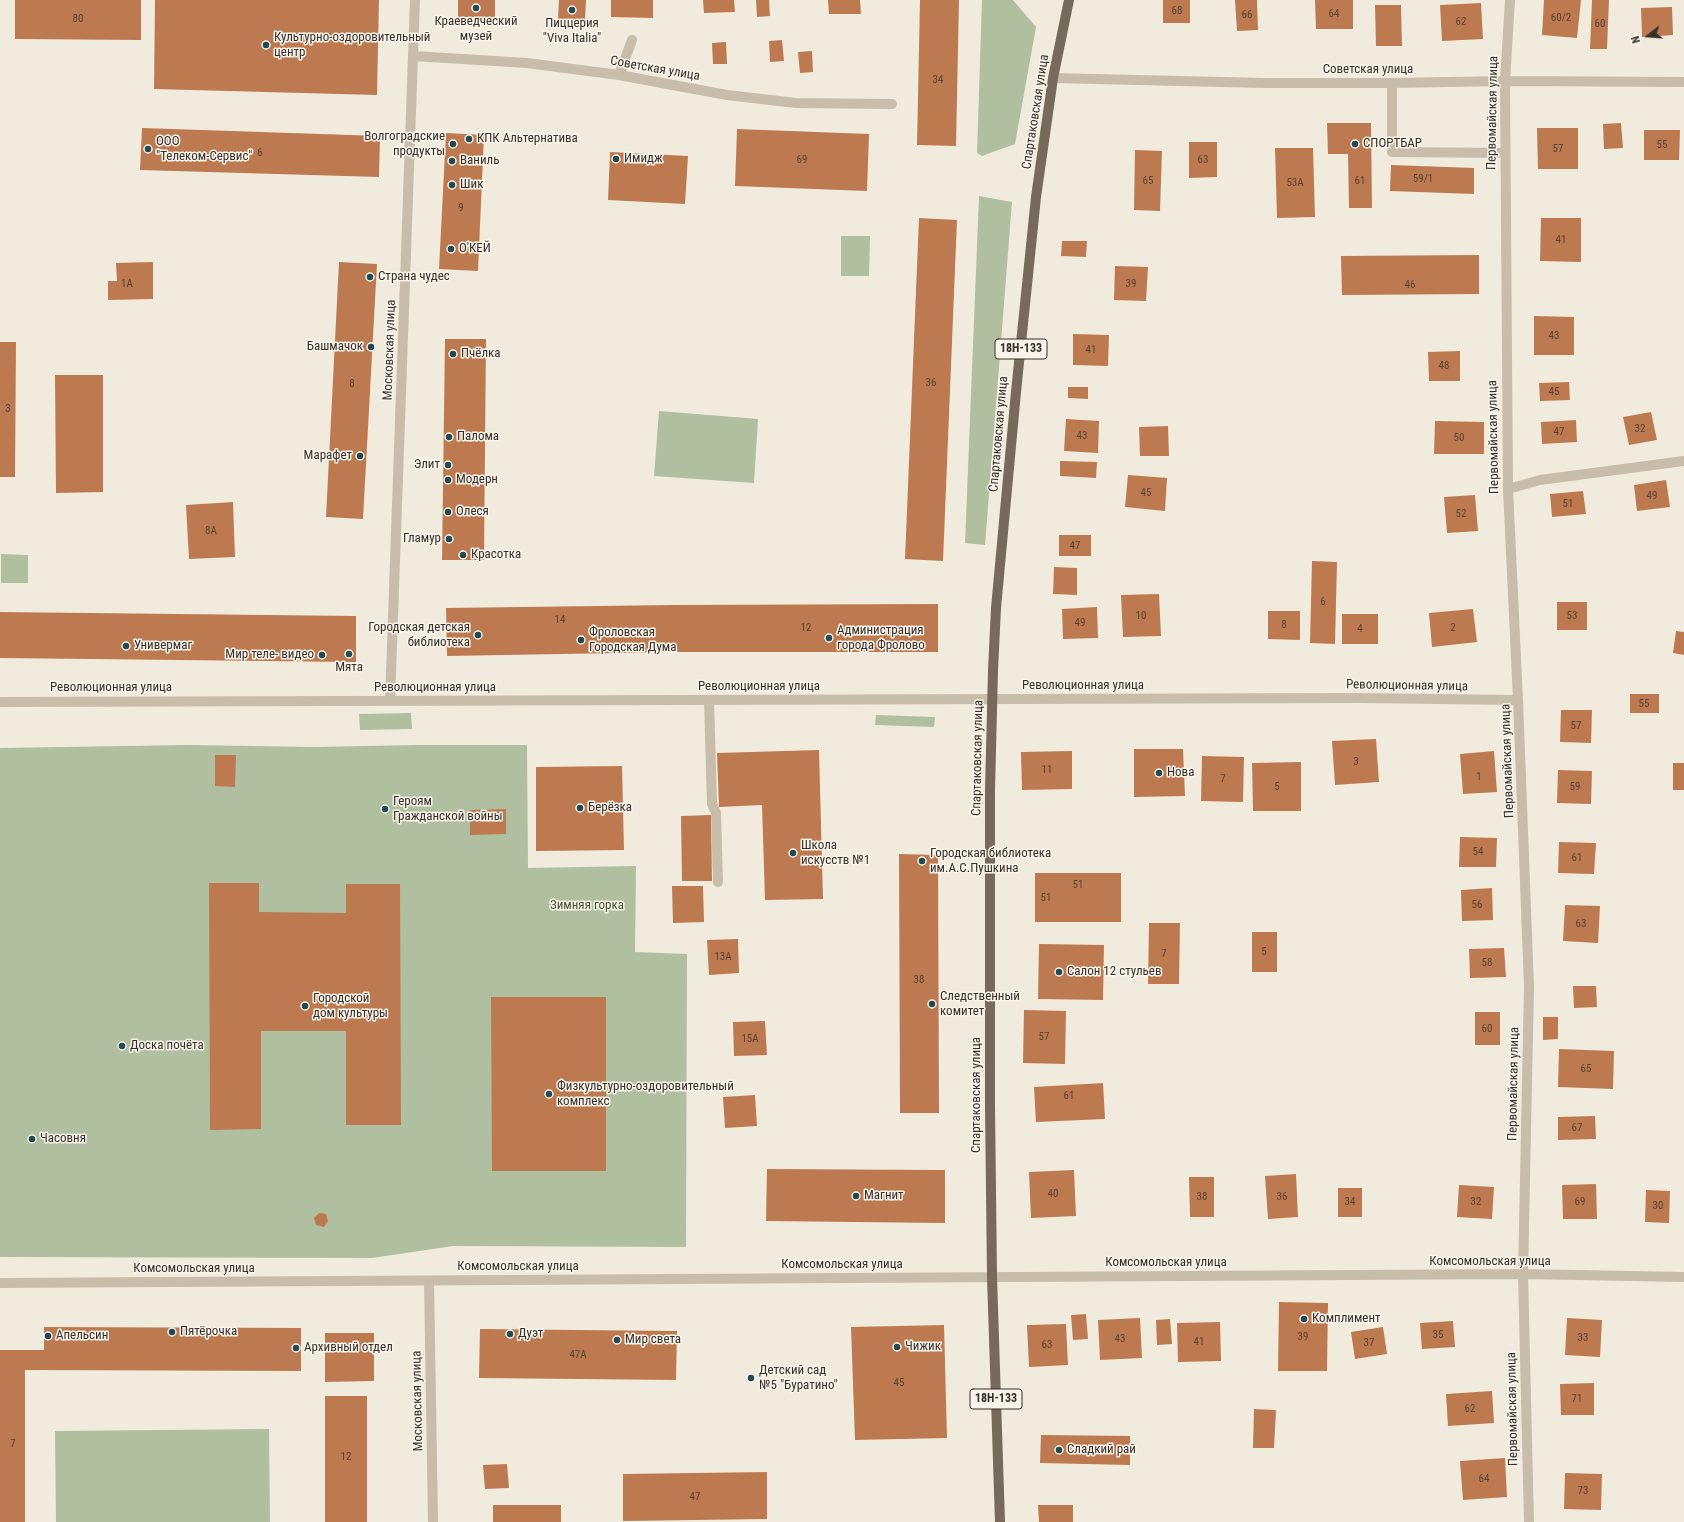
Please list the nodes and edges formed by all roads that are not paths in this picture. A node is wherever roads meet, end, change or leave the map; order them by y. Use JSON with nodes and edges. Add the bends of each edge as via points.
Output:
{"nodes":[{"id":1,"x":415,"y":0,"type":"edge"},
{"id":2,"x":1069,"y":0,"type":"edge"},
{"id":3,"x":1510,"y":0,"type":"edge"},
{"id":4,"x":632,"y":40,"type":"dead end"},
{"id":5,"x":413,"y":56,"type":"junction"},
{"id":6,"x":620,"y":75,"type":"junction"},
{"id":7,"x":1052,"y":78,"type":"junction"},
{"id":8,"x":1505,"y":81,"type":"junction"},
{"id":9,"x":1684,"y":82,"type":"edge"},
{"id":10,"x":1392,"y":83,"type":"junction"},
{"id":11,"x":892,"y":104,"type":"dead end"},
{"id":12,"x":1505,"y":153,"type":"junction"},
{"id":13,"x":1684,"y":461,"type":"edge"},
{"id":14,"x":1508,"y":489,"type":"junction"},
{"id":15,"x":709,"y":700,"type":"junction"},
{"id":16,"x":992,"y":700,"type":"junction"},
{"id":17,"x":1518,"y":700,"type":"junction"},
{"id":18,"x":390,"y":701,"type":"junction"},
{"id":19,"x":0,"y":702,"type":"edge"},
{"id":20,"x":718,"y":882,"type":"dead end"},
{"id":21,"x":1523,"y":1274,"type":"junction"},
{"id":22,"x":992,"y":1277,"type":"junction"},
{"id":23,"x":1684,"y":1277,"type":"edge"},
{"id":24,"x":429,"y":1280,"type":"junction"},
{"id":25,"x":0,"y":1283,"type":"edge"},
{"id":26,"x":433,"y":1522,"type":"edge"},
{"id":27,"x":1000,"y":1522,"type":"edge"},
{"id":28,"x":1529,"y":1522,"type":"edge"}],
"edges":[{"from":1,"to":5,"type":"street","name":"Московская улица"},
{"from":2,"to":7,"type":"main road","name":"Спартаковская улица","number":"18Н-133"},
{"from":3,"to":8,"type":"street","name":"Первомайская улица"},
{"from":4,"to":6,"type":"street"},
{"from":5,"to":6,"type":"street","name":"Советская улица","via":[[527,63]]},
{"from":5,"to":18,"type":"street","name":"Московская улица"},
{"from":6,"to":11,"type":"street","name":"Советская улица","via":[[796,104]]},
{"from":7,"to":10,"type":"street","name":"Советская улица"},
{"from":7,"to":16,"type":"main road","name":"Спартаковская улица","number":"18Н-133","via":[[1036,197],[1016,392],[996,608]]},
{"from":8,"to":9,"type":"street","name":"Советская улица"},
{"from":8,"to":10,"type":"street","name":"Советская улица"},
{"from":8,"to":12,"type":"street","name":"Первомайская улица"},
{"from":10,"to":12,"type":"street","via":[[1392,152]]},
{"from":12,"to":14,"type":"street","name":"Первомайская улица"},
{"from":13,"to":14,"type":"street","via":[[1540,480]]},
{"from":14,"to":17,"type":"street","name":"Первомайская улица"},
{"from":15,"to":16,"type":"street","name":"Революционная улица"},
{"from":15,"to":18,"type":"street","name":"Революционная улица"},
{"from":15,"to":20,"type":"street","via":[[712,804],[716,813]]},
{"from":16,"to":17,"type":"street","name":"Революционная улица"},
{"from":16,"to":22,"type":"main road","name":"Спартаковская улица","number":"18Н-133"},
{"from":17,"to":21,"type":"street","name":"Первомайская улица","via":[[1529,987]]},
{"from":18,"to":19,"type":"street","name":"Революционная улица"},
{"from":21,"to":22,"type":"street","name":"Комсомольская улица"},
{"from":21,"to":23,"type":"street","name":"Комсомольская улица"},
{"from":21,"to":28,"type":"street","name":"Первомайская улица"},
{"from":22,"to":24,"type":"street","name":"Комсомольская улица"},
{"from":22,"to":27,"type":"main road","name":"Спартаковская улица","number":"18Н-133"},
{"from":24,"to":25,"type":"street","name":"Комсомольская улица"},
{"from":24,"to":26,"type":"street","name":"Московская улица"}]}
